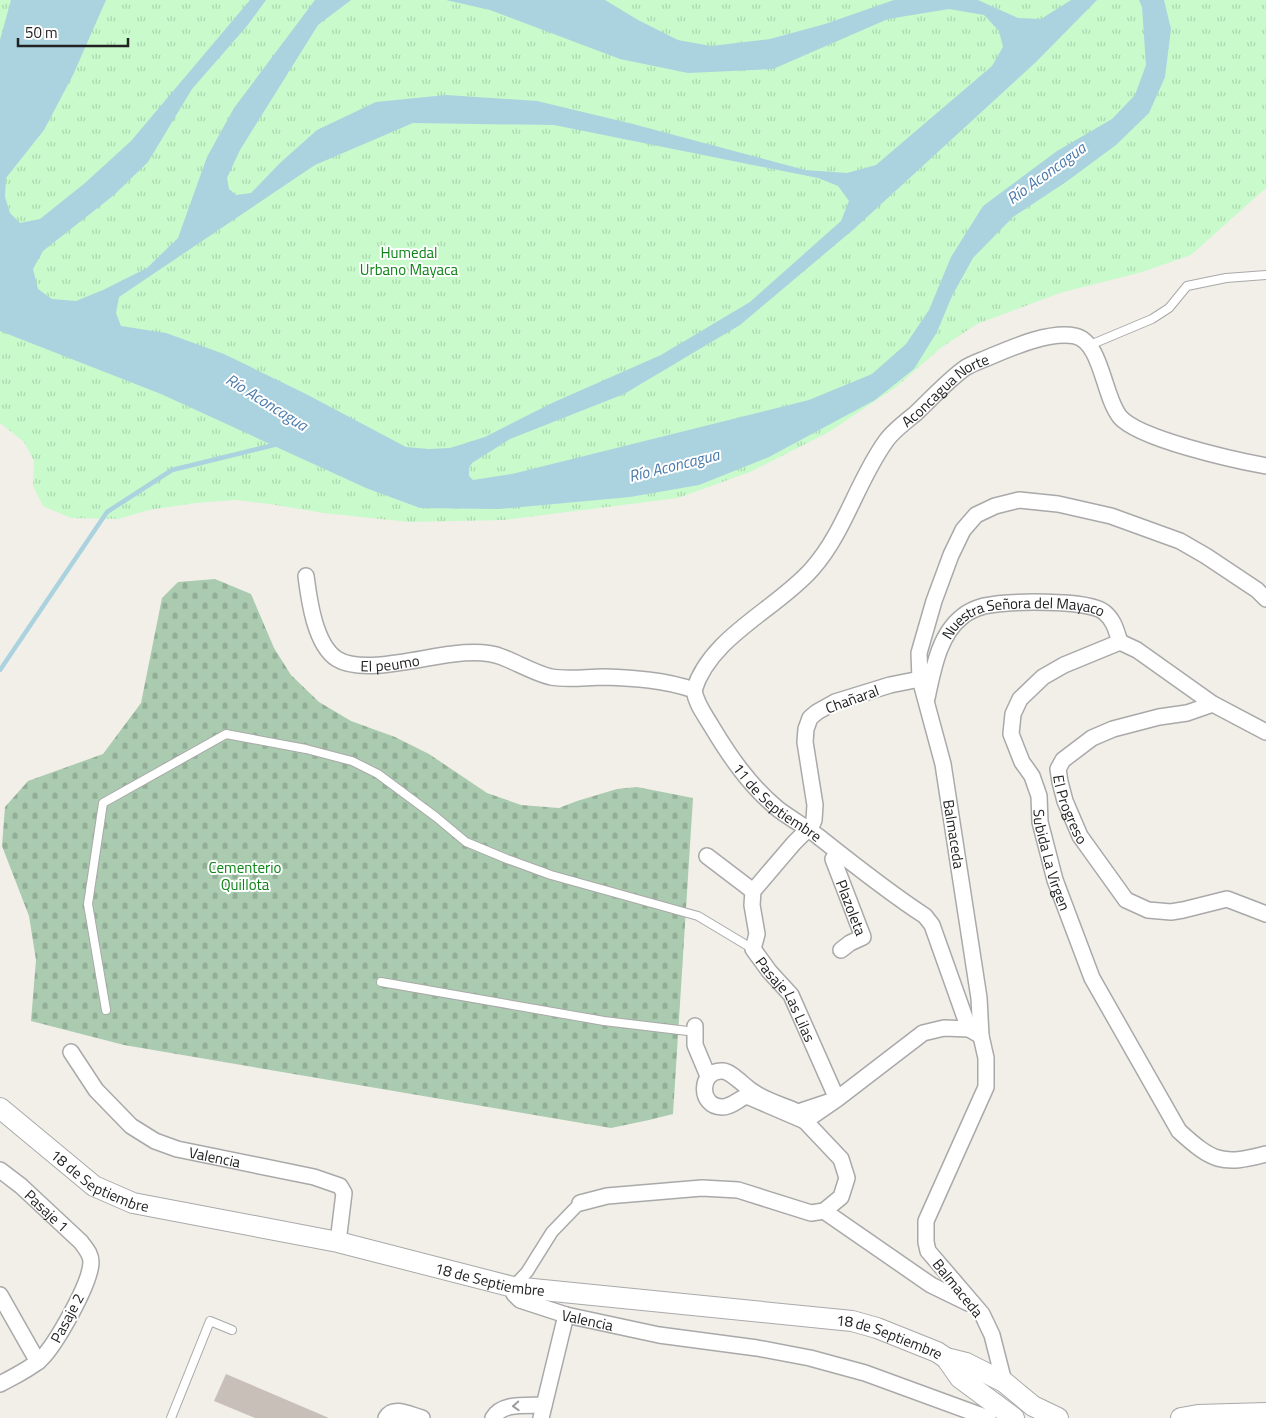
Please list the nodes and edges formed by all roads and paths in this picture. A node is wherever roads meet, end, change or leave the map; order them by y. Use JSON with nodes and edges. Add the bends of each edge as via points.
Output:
{"nodes":[{"id":1,"x":1266,"y":275,"type":"edge"},
{"id":2,"x":1090,"y":345,"type":"junction"},
{"id":3,"x":1266,"y":466,"type":"edge"},
{"id":4,"x":306,"y":576,"type":"dead end"},
{"id":5,"x":1266,"y":599,"type":"edge"},
{"id":6,"x":1120,"y":642,"type":"junction"},
{"id":7,"x":920,"y":679,"type":"junction"},
{"id":8,"x":694,"y":690,"type":"junction"},
{"id":9,"x":926,"y":699,"type":"junction"},
{"id":10,"x":1213,"y":704,"type":"junction"},
{"id":11,"x":1266,"y":732,"type":"edge"},
{"id":12,"x":808,"y":829,"type":"junction"},
{"id":13,"x":837,"y":853,"type":"junction"},
{"id":14,"x":707,"y":856,"type":"dead end"},
{"id":15,"x":753,"y":891,"type":"junction"},
{"id":16,"x":1266,"y":914,"type":"edge"},
{"id":17,"x":753,"y":950,"type":"junction"},
{"id":18,"x":841,"y":950,"type":"dead end"},
{"id":19,"x":381,"y":982,"type":"dead end"},
{"id":20,"x":106,"y":1010,"type":"dead end"},
{"id":21,"x":696,"y":1029,"type":"joint"},
{"id":22,"x":975,"y":1033,"type":"junction"},
{"id":23,"x":71,"y":1052,"type":"dead end"},
{"id":24,"x":708,"y":1076,"type":"junction"},
{"id":25,"x":837,"y":1099,"type":"junction"},
{"id":26,"x":0,"y":1108,"type":"edge"},
{"id":27,"x":805,"y":1121,"type":"junction"},
{"id":28,"x":1266,"y":1154,"type":"edge"},
{"id":29,"x":0,"y":1170,"type":"edge"},
{"id":30,"x":580,"y":1203,"type":"joint"},
{"id":31,"x":824,"y":1211,"type":"junction"},
{"id":32,"x":338,"y":1242,"type":"junction"},
{"id":33,"x":90,"y":1256,"type":"joint"},
{"id":34,"x":513,"y":1287,"type":"junction"},
{"id":35,"x":0,"y":1294,"type":"edge"},
{"id":36,"x":976,"y":1307,"type":"junction"},
{"id":37,"x":566,"y":1315,"type":"junction"},
{"id":38,"x":232,"y":1330,"type":"dead end"},
{"id":39,"x":946,"y":1358,"type":"junction"},
{"id":40,"x":38,"y":1362,"type":"junction"},
{"id":41,"x":1004,"y":1382,"type":"junction"},
{"id":42,"x":0,"y":1384,"type":"edge"},
{"id":43,"x":542,"y":1412,"type":"edge"},
{"id":44,"x":1266,"y":1413,"type":"edge"},
{"id":45,"x":171,"y":1418,"type":"edge"},
{"id":46,"x":386,"y":1418,"type":"edge"},
{"id":47,"x":422,"y":1418,"type":"edge"},
{"id":48,"x":493,"y":1418,"type":"edge"},
{"id":49,"x":988,"y":1418,"type":"edge"},
{"id":50,"x":1014,"y":1418,"type":"edge"},
{"id":51,"x":1058,"y":1418,"type":"edge"},
{"id":52,"x":1180,"y":1418,"type":"edge"}],
"edges":[{"from":1,"to":2,"type":"lane","via":[[1226,278],[1187,286],[1169,308],[1152,319]]},
{"from":2,"to":3,"type":"street","via":[[1109,398],[1120,417],[1140,431],[1189,448]]},
{"from":2,"to":8,"type":"street","name":"Aconcagua Norte","via":[[1073,336],[1049,336],[966,367],[887,439],[829,549],[798,584],[728,640],[698,678]]},
{"from":4,"to":8,"type":"street","name":"El peumo","via":[[309,601],[320,637],[327,650],[350,664],[373,665],[469,652],[500,656],[551,677],[646,680]]},
{"from":5,"to":7,"type":"street","name":"Balmaceda","via":[[1180,541],[1111,516],[1058,504],[1019,500],[984,510],[963,530],[923,637],[919,654]]},
{"from":6,"to":9,"type":"street","name":"Nuestra Señora del Mayaco","via":[[1114,623],[1104,611],[1091,606],[1076,603],[985,606],[963,616],[951,628],[934,667]]},
{"from":6,"to":10,"type":"street","via":[[1137,650]]},
{"from":6,"to":28,"type":"street","name":"Subida La Virgen","via":[[1043,677],[1020,699],[1013,714],[1011,734],[1039,796],[1040,822],[1055,880],[1092,978],[1178,1131],[1213,1157],[1244,1160]]},
{"from":7,"to":9,"type":"street","name":"Balmaceda"},
{"from":7,"to":12,"type":"street","name":"Chañaral","via":[[834,702],[810,718],[805,742],[815,812]]},
{"from":8,"to":12,"type":"street","name":"11 de Septiembre","via":[[714,731],[754,787],[778,809]]},
{"from":9,"to":22,"type":"street","name":"Balmaceda","via":[[943,764],[979,998]]},
{"from":10,"to":11,"type":"street"},
{"from":10,"to":16,"type":"street","name":"El Progreso","via":[[1113,729],[1092,738],[1063,760],[1058,769],[1060,782],[1080,836],[1126,900],[1148,910],[1171,912],[1227,899]]},
{"from":12,"to":13,"type":"street","name":"11 de Septiembre"},
{"from":12,"to":15,"type":"street"},
{"from":13,"to":18,"type":"street","name":"Plazoleta","via":[[833,859],[863,936]]},
{"from":13,"to":22,"type":"street","name":"11 de Septiembre","via":[[925,916],[932,925],[953,987]]},
{"from":14,"to":15,"type":"street"},
{"from":15,"to":17,"type":"street","name":"Pasaje Las Lilas","via":[[757,934]]},
{"from":17,"to":20,"type":"lane","via":[[698,916],[551,875],[466,842],[378,774],[352,761],[226,734],[103,803],[88,904]]},
{"from":17,"to":25,"type":"street","name":"Pasaje Las Lilas","via":[[792,995]]},
{"from":19,"to":21,"type":"lane","via":[[604,1021]]},
{"from":21,"to":24,"type":"street","via":[[695,1045]]},
{"from":22,"to":25,"type":"street","via":[[944,1028],[923,1033]]},
{"from":22,"to":36,"type":"street","name":"Balmaceda","via":[[986,1058],[986,1086],[926,1221],[926,1234],[928,1251]]},
{"from":23,"to":32,"type":"street","name":"Valencia","via":[[96,1090],[131,1126],[155,1141],[177,1149],[314,1177],[340,1186],[344,1193]]},
{"from":24,"to":25,"type":"street","via":[[724,1071],[754,1093],[798,1112]]},
{"from":24,"to":27,"type":"street","via":[[704,1095],[715,1106],[732,1105],[746,1096]]},
{"from":25,"to":27,"type":"street"},
{"from":26,"to":32,"type":"street","name":"18 de Septiembre","via":[[94,1186],[133,1204]]},
{"from":27,"to":31,"type":"street","via":[[840,1159],[847,1178],[841,1197]]},
{"from":29,"to":33,"type":"street","name":"Pasaje 1","via":[[22,1186],[81,1242]]},
{"from":30,"to":31,"type":"street","via":[[607,1196],[702,1188],[738,1190],[811,1213]]},
{"from":30,"to":34,"type":"street","via":[[552,1232],[527,1272]]},
{"from":31,"to":36,"type":"street","via":[[931,1285]]},
{"from":32,"to":34,"type":"street","name":"18 de Septiembre"},
{"from":33,"to":40,"type":"street","name":"Pasaje 2","via":[[89,1275],[59,1336]]},
{"from":34,"to":37,"type":"street","name":"Valencia","via":[[520,1300]]},
{"from":34,"to":39,"type":"street","name":"18 de Septiembre","via":[[852,1321],[877,1328]]},
{"from":35,"to":40,"type":"street"},
{"from":36,"to":41,"type":"street","name":"Balmaceda","via":[[992,1335]]},
{"from":37,"to":43,"type":"street"},
{"from":37,"to":49,"type":"street","name":"Valencia","via":[[659,1335],[810,1358],[865,1373]]},
{"from":38,"to":45,"type":"lane","via":[[210,1321]]},
{"from":39,"to":41,"type":"street","name":"18 de Septiembre"},
{"from":39,"to":50,"type":"street","via":[[960,1378]]},
{"from":40,"to":42,"type":"street","name":"Pasaje 2"},
{"from":41,"to":51,"type":"street","via":[[1033,1406]]},
{"from":43,"to":48,"type":"street","one_way":true,"via":[[503,1407]]},
{"from":44,"to":52,"type":"street"},
{"from":46,"to":47,"type":"street","via":[[394,1411]]}]}
